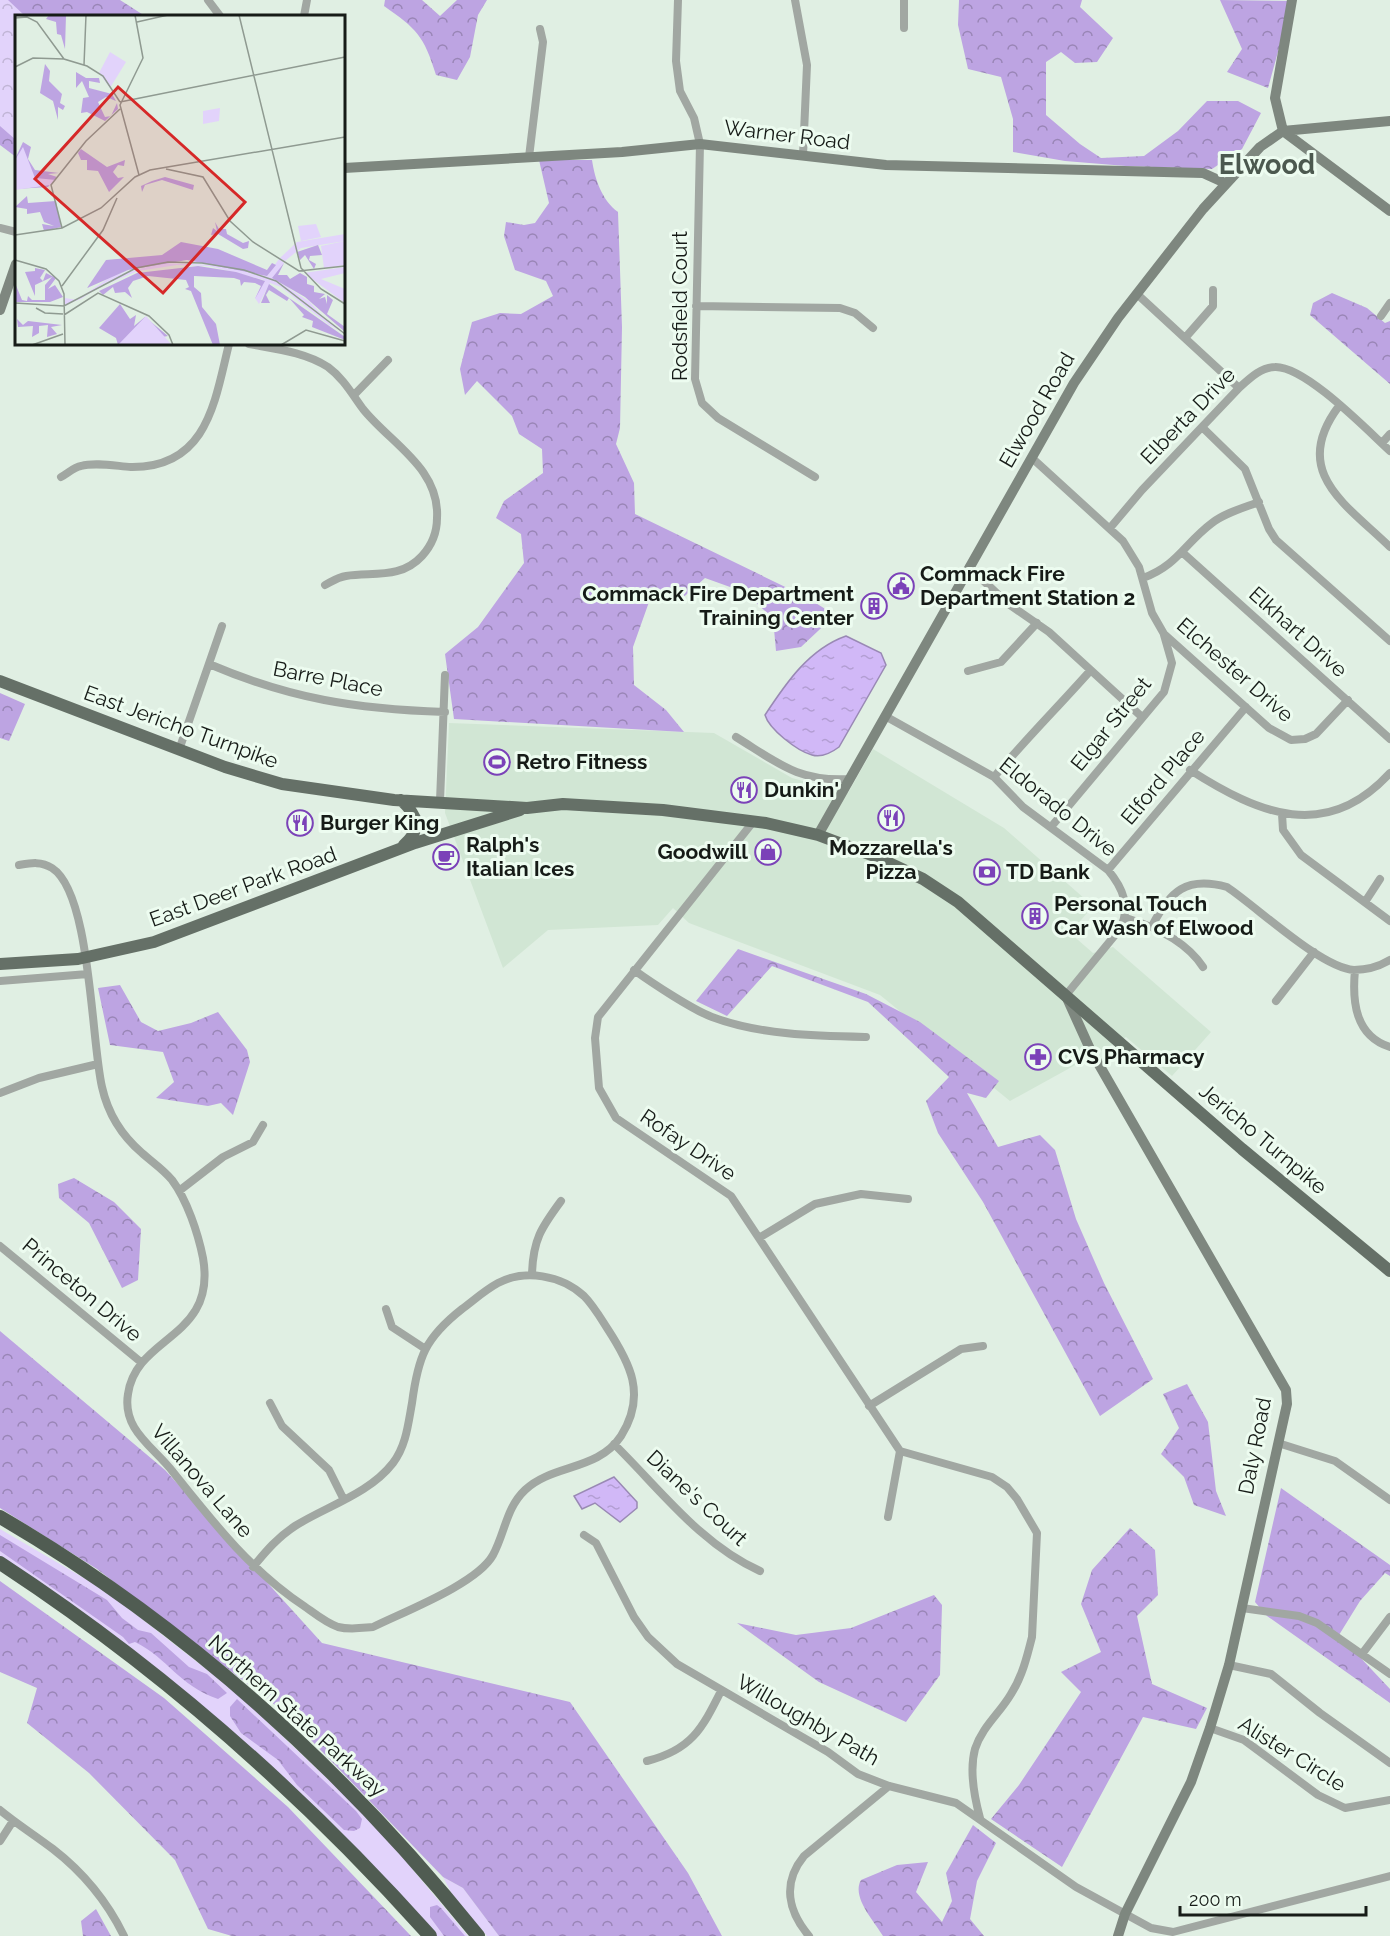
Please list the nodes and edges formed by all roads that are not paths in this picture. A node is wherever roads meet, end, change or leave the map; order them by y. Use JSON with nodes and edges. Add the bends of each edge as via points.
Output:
{"nodes":[{"id":1,"x":208,"y":0,"type":"edge"},
{"id":2,"x":307,"y":0,"type":"edge"},
{"id":3,"x":678,"y":0,"type":"edge"},
{"id":4,"x":795,"y":0,"type":"edge"},
{"id":5,"x":904,"y":0,"type":"edge"},
{"id":6,"x":1292,"y":0,"type":"edge"},
{"id":7,"x":218,"y":15,"type":"edge"},
{"id":8,"x":304,"y":15,"type":"edge"},
{"id":9,"x":904,"y":28,"type":"dead end"},
{"id":10,"x":540,"y":29,"type":"dead end"},
{"id":11,"x":1390,"y":121,"type":"edge"},
{"id":12,"x":1283,"y":131,"type":"junction"},
{"id":13,"x":700,"y":144,"type":"junction"},
{"id":14,"x":803,"y":155,"type":"junction"},
{"id":15,"x":529,"y":157,"type":"junction"},
{"id":16,"x":345,"y":168,"type":"edge"},
{"id":17,"x":1225,"y":183,"type":"junction"},
{"id":18,"x":1390,"y":211,"type":"edge"},
{"id":19,"x":0,"y":228,"type":"edge"},
{"id":20,"x":15,"y":232,"type":"edge"},
{"id":21,"x":15,"y":267,"type":"edge"},
{"id":22,"x":1213,"y":290,"type":"dead end"},
{"id":23,"x":1137,"y":294,"type":"junction"},
{"id":24,"x":1390,"y":303,"type":"edge"},
{"id":25,"x":696,"y":306,"type":"junction"},
{"id":26,"x":0,"y":310,"type":"edge"},
{"id":27,"x":1381,"y":315,"type":"dead end"},
{"id":28,"x":873,"y":328,"type":"dead end"},
{"id":29,"x":1185,"y":338,"type":"junction"},
{"id":30,"x":229,"y":345,"type":"edge"},
{"id":31,"x":253,"y":345,"type":"edge"},
{"id":32,"x":388,"y":360,"type":"dead end"},
{"id":33,"x":1239,"y":388,"type":"junction"},
{"id":34,"x":354,"y":395,"type":"junction"},
{"id":35,"x":1339,"y":406,"type":"junction"},
{"id":36,"x":1202,"y":428,"type":"junction"},
{"id":37,"x":1390,"y":434,"type":"edge"},
{"id":38,"x":1382,"y":443,"type":"junction"},
{"id":39,"x":1390,"y":451,"type":"edge"},
{"id":40,"x":1032,"y":458,"type":"junction"},
{"id":41,"x":61,"y":477,"type":"dead end"},
{"id":42,"x":815,"y":477,"type":"dead end"},
{"id":43,"x":1259,"y":502,"type":"junction"},
{"id":44,"x":1110,"y":528,"type":"junction"},
{"id":45,"x":1390,"y":547,"type":"edge"},
{"id":46,"x":1183,"y":553,"type":"junction"},
{"id":47,"x":969,"y":567,"type":"junction"},
{"id":48,"x":1143,"y":578,"type":"junction"},
{"id":49,"x":325,"y":585,"type":"dead end"},
{"id":50,"x":1037,"y":623,"type":"junction"},
{"id":51,"x":222,"y":626,"type":"dead end"},
{"id":52,"x":1390,"y":627,"type":"edge"},
{"id":53,"x":1164,"y":634,"type":"junction"},
{"id":54,"x":1382,"y":635,"type":"junction"},
{"id":55,"x":1390,"y":641,"type":"edge"},
{"id":56,"x":209,"y":664,"type":"junction"},
{"id":57,"x":968,"y":671,"type":"dead end"},
{"id":58,"x":1090,"y":671,"type":"junction"},
{"id":59,"x":445,"y":675,"type":"dead end"},
{"id":60,"x":0,"y":681,"type":"edge"},
{"id":61,"x":1348,"y":700,"type":"junction"},
{"id":62,"x":1246,"y":707,"type":"junction"},
{"id":63,"x":445,"y":712,"type":"junction"},
{"id":64,"x":885,"y":716,"type":"junction"},
{"id":65,"x":1142,"y":717,"type":"junction"},
{"id":66,"x":736,"y":737,"type":"dead end"},
{"id":67,"x":1390,"y":739,"type":"edge"},
{"id":68,"x":179,"y":750,"type":"junction"},
{"id":69,"x":1190,"y":770,"type":"junction"},
{"id":70,"x":1390,"y":775,"type":"edge"},
{"id":71,"x":994,"y":777,"type":"junction"},
{"id":72,"x":850,"y":779,"type":"junction"},
{"id":73,"x":401,"y":800,"type":"junction"},
{"id":74,"x":441,"y":801,"type":"junction"},
{"id":75,"x":527,"y":808,"type":"junction"},
{"id":76,"x":1282,"y":814,"type":"junction"},
{"id":77,"x":753,"y":822,"type":"junction"},
{"id":78,"x":1051,"y":827,"type":"junction"},
{"id":79,"x":818,"y":835,"type":"junction"},
{"id":80,"x":400,"y":848,"type":"junction"},
{"id":81,"x":18,"y":865,"type":"dead end"},
{"id":82,"x":1108,"y":870,"type":"junction"},
{"id":83,"x":1380,"y":879,"type":"dead end"},
{"id":84,"x":1365,"y":902,"type":"junction"},
{"id":85,"x":1126,"y":918,"type":"junction"},
{"id":86,"x":1390,"y":921,"type":"edge"},
{"id":87,"x":1152,"y":926,"type":"junction"},
{"id":88,"x":1314,"y":952,"type":"junction"},
{"id":89,"x":85,"y":958,"type":"junction"},
{"id":90,"x":1390,"y":960,"type":"edge"},
{"id":91,"x":0,"y":964,"type":"edge"},
{"id":92,"x":1203,"y":967,"type":"dead end"},
{"id":93,"x":634,"y":970,"type":"junction"},
{"id":94,"x":1355,"y":970,"type":"junction"},
{"id":95,"x":88,"y":974,"type":"junction"},
{"id":96,"x":0,"y":981,"type":"edge"},
{"id":97,"x":1066,"y":995,"type":"junction"},
{"id":98,"x":1276,"y":1001,"type":"dead end"},
{"id":99,"x":866,"y":1037,"type":"dead end"},
{"id":100,"x":1390,"y":1047,"type":"edge"},
{"id":101,"x":98,"y":1064,"type":"junction"},
{"id":102,"x":0,"y":1093,"type":"edge"},
{"id":103,"x":264,"y":1125,"type":"dead end"},
{"id":104,"x":179,"y":1191,"type":"junction"},
{"id":105,"x":908,"y":1199,"type":"dead end"},
{"id":106,"x":561,"y":1201,"type":"dead end"},
{"id":107,"x":759,"y":1238,"type":"junction"},
{"id":108,"x":0,"y":1246,"type":"edge"},
{"id":109,"x":1390,"y":1271,"type":"edge"},
{"id":110,"x":532,"y":1274,"type":"junction"},
{"id":111,"x":386,"y":1309,"type":"dead end"},
{"id":112,"x":984,"y":1347,"type":"dead end"},
{"id":113,"x":424,"y":1348,"type":"junction"},
{"id":114,"x":142,"y":1363,"type":"junction"},
{"id":115,"x":270,"y":1403,"type":"dead end"},
{"id":116,"x":869,"y":1406,"type":"junction"},
{"id":117,"x":1278,"y":1443,"type":"junction"},
{"id":118,"x":614,"y":1444,"type":"junction"},
{"id":119,"x":900,"y":1451,"type":"junction"},
{"id":120,"x":344,"y":1500,"type":"junction"},
{"id":121,"x":1390,"y":1500,"type":"edge"},
{"id":122,"x":0,"y":1517,"type":"edge"},
{"id":123,"x":888,"y":1517,"type":"dead end"},
{"id":124,"x":584,"y":1535,"type":"dead end"},
{"id":125,"x":0,"y":1563,"type":"edge"},
{"id":126,"x":253,"y":1567,"type":"junction"},
{"id":127,"x":760,"y":1571,"type":"dead end"},
{"id":128,"x":1242,"y":1608,"type":"junction"},
{"id":129,"x":1390,"y":1617,"type":"edge"},
{"id":130,"x":1362,"y":1654,"type":"junction"},
{"id":131,"x":1229,"y":1665,"type":"junction"},
{"id":132,"x":1390,"y":1674,"type":"edge"},
{"id":133,"x":721,"y":1691,"type":"junction"},
{"id":134,"x":1210,"y":1728,"type":"junction"},
{"id":135,"x":647,"y":1761,"type":"dead end"},
{"id":136,"x":1390,"y":1763,"type":"edge"},
{"id":137,"x":889,"y":1786,"type":"junction"},
{"id":138,"x":1390,"y":1800,"type":"edge"},
{"id":139,"x":0,"y":1810,"type":"edge"},
{"id":140,"x":980,"y":1818,"type":"junction"},
{"id":141,"x":13,"y":1821,"type":"junction"},
{"id":142,"x":0,"y":1841,"type":"edge"},
{"id":143,"x":1390,"y":1876,"type":"edge"},
{"id":144,"x":1125,"y":1914,"type":"junction"},
{"id":145,"x":1175,"y":1934,"type":"edge"},
{"id":146,"x":124,"y":1936,"type":"edge"},
{"id":147,"x":430,"y":1936,"type":"edge"},
{"id":148,"x":478,"y":1936,"type":"edge"},
{"id":149,"x":809,"y":1936,"type":"edge"},
{"id":150,"x":1118,"y":1936,"type":"edge"}],
"edges":[{"from":1,"to":7,"type":"street"},
{"from":2,"to":8,"type":"street"},
{"from":3,"to":13,"type":"street","name":"Rodsfield Court","via":[[680,91],[694,118]]},
{"from":4,"to":14,"type":"street","via":[[807,65]]},
{"from":5,"to":9,"type":"street"},
{"from":6,"to":12,"type":"street","via":[[1275,98]]},
{"from":10,"to":15,"type":"street","via":[[543,42]]},
{"from":11,"to":12,"type":"street"},
{"from":12,"to":17,"type":"street","name":"Elwood Road","via":[[1260,147]]},
{"from":12,"to":18,"type":"street"},
{"from":13,"to":14,"type":"street","name":"Warner Road"},
{"from":13,"to":15,"type":"street","name":"Warner Road"},
{"from":13,"to":25,"type":"street","name":"Rodsfield Court"},
{"from":14,"to":17,"type":"street","name":"Warner Road","via":[[886,165],[1203,173]]},
{"from":15,"to":16,"type":"street","name":"Warner Road"},
{"from":17,"to":23,"type":"street","name":"Elwood Road"},
{"from":19,"to":20,"type":"street"},
{"from":21,"to":26,"type":"street"},
{"from":22,"to":29,"type":"street","via":[[1213,306]]},
{"from":23,"to":29,"type":"street"},
{"from":23,"to":40,"type":"street","name":"Elwood Road","via":[[1097,346]]},
{"from":24,"to":27,"type":"street"},
{"from":25,"to":28,"type":"street","via":[[840,308],[855,313]]},
{"from":25,"to":42,"type":"street","name":"Rodsfield Court","via":[[695,379],[702,403],[718,418]]},
{"from":29,"to":33,"type":"street"},
{"from":30,"to":41,"type":"street","via":[[206,426],[182,451],[164,461],[139,467],[80,466]]},
{"from":31,"to":34,"type":"street","via":[[310,358],[328,368]]},
{"from":32,"to":34,"type":"street"},
{"from":33,"to":35,"type":"street","name":"Elberta Drive","via":[[1263,370],[1290,369],[1308,378]]},
{"from":33,"to":36,"type":"street","name":"Elberta Drive"},
{"from":34,"to":49,"type":"street","via":[[427,478],[435,494],[437,528],[423,555],[404,569],[343,576]]},
{"from":35,"to":38,"type":"street","name":"Elberta Drive"},
{"from":35,"to":45,"type":"street","via":[[1324,430],[1321,445],[1327,483],[1344,506]]},
{"from":36,"to":43,"type":"street","via":[[1245,469]]},
{"from":36,"to":44,"type":"street","name":"Elberta Drive"},
{"from":37,"to":38,"type":"street"},
{"from":38,"to":39,"type":"street","name":"Elberta Drive"},
{"from":40,"to":44,"type":"street","name":"Elchester Drive"},
{"from":40,"to":47,"type":"street","name":"Elwood Road"},
{"from":43,"to":46,"type":"street","via":[[1210,524]]},
{"from":43,"to":54,"type":"street","via":[[1276,540]]},
{"from":44,"to":48,"type":"street","name":"Elchester Drive","via":[[1132,555]]},
{"from":46,"to":48,"type":"street","via":[[1165,569]]},
{"from":46,"to":61,"type":"street","name":"Elkhart Drive"},
{"from":47,"to":50,"type":"street","via":[[1007,603]]},
{"from":47,"to":64,"type":"street","name":"Elwood Road"},
{"from":48,"to":53,"type":"street","name":"Elchester Drive","via":[[1152,613]]},
{"from":50,"to":57,"type":"street","via":[[1001,662]]},
{"from":50,"to":58,"type":"street"},
{"from":51,"to":56,"type":"street"},
{"from":52,"to":54,"type":"street"},
{"from":53,"to":62,"type":"street","name":"Elchester Drive"},
{"from":53,"to":65,"type":"street","name":"Elgar Street","via":[[1172,663],[1169,679],[1164,692]]},
{"from":54,"to":55,"type":"street"},
{"from":56,"to":63,"type":"street","name":"Barre Place","via":[[305,698],[354,707]]},
{"from":56,"to":68,"type":"street"},
{"from":58,"to":65,"type":"street"},
{"from":58,"to":71,"type":"street"},
{"from":59,"to":63,"type":"street"},
{"from":60,"to":68,"type":"main road","name":"East Jericho Turnpike"},
{"from":61,"to":62,"type":"street","name":"Elchester Drive","via":[[1316,734],[1291,740],[1280,736]]},
{"from":61,"to":67,"type":"street","name":"Elkhart Drive"},
{"from":62,"to":69,"type":"street","name":"Elford Place"},
{"from":63,"to":74,"type":"street"},
{"from":64,"to":71,"type":"street","name":"Eldorado Drive"},
{"from":64,"to":72,"type":"street","name":"Elwood Road"},
{"from":65,"to":78,"type":"street","name":"Elgar Street"},
{"from":66,"to":72,"type":"street","via":[[797,774]]},
{"from":68,"to":73,"type":"main road","name":"East Jericho Turnpike","via":[[282,784]]},
{"from":69,"to":76,"type":"street","via":[[1235,797]]},
{"from":69,"to":82,"type":"street","name":"Elford Place"},
{"from":70,"to":76,"type":"street","via":[[1374,790],[1341,809],[1323,814]]},
{"from":71,"to":78,"type":"street","name":"Eldorado Drive","via":[[1023,807]]},
{"from":72,"to":79,"type":"street","name":"Elwood Road"},
{"from":73,"to":74,"type":"main road","name":"East Jericho Turnpike"},
{"from":73,"to":80,"type":"main road","via":[[418,822],[410,840]]},
{"from":74,"to":75,"type":"main road","name":"East Jericho Turnpike"},
{"from":75,"to":77,"type":"main road","name":"East Jericho Turnpike","via":[[563,804],[663,810]]},
{"from":75,"to":80,"type":"main road","name":"East Deer Park Road"},
{"from":76,"to":84,"type":"street","via":[[1282,830],[1296,849]]},
{"from":77,"to":79,"type":"main road","name":"East Jericho Turnpike"},
{"from":77,"to":93,"type":"street","name":"Rofay Drive"},
{"from":78,"to":82,"type":"street","name":"Eldorado Drive"},
{"from":79,"to":97,"type":"main road","name":"Jericho Turnpike","via":[[874,855],[945,892]]},
{"from":80,"to":89,"type":"main road","name":"East Deer Park Road","via":[[177,934]]},
{"from":81,"to":89,"type":"street","name":"Villanova Lane","via":[[42,863],[68,885]]},
{"from":82,"to":85,"type":"street","name":"Eldorado Drive","via":[[1124,895]]},
{"from":83,"to":84,"type":"street"},
{"from":84,"to":86,"type":"street"},
{"from":85,"to":87,"type":"street"},
{"from":85,"to":97,"type":"street"},
{"from":87,"to":88,"type":"street","via":[[1175,892],[1199,883],[1214,883],[1241,896]]},
{"from":87,"to":92,"type":"street","via":[[1193,952]]},
{"from":88,"to":94,"type":"street"},
{"from":88,"to":98,"type":"street"},
{"from":89,"to":91,"type":"main road","name":"East Deer Park Road"},
{"from":89,"to":95,"type":"street","name":"Villanova Lane"},
{"from":90,"to":94,"type":"street"},
{"from":93,"to":99,"type":"street","via":[[723,1021],[797,1035]]},
{"from":93,"to":107,"type":"street","name":"Rofay Drive","via":[[598,1017],[595,1038],[599,1088],[616,1118],[731,1196]]},
{"from":94,"to":100,"type":"street","via":[[1357,1015],[1372,1037]]},
{"from":95,"to":96,"type":"street"},
{"from":95,"to":101,"type":"street","name":"Villanova Lane"},
{"from":97,"to":109,"type":"main road","name":"Jericho Turnpike"},
{"from":97,"to":117,"type":"street","name":"Daly Road","via":[[1090,1049],[1286,1390],[1287,1404]]},
{"from":101,"to":102,"type":"street","via":[[39,1078]]},
{"from":101,"to":104,"type":"street","name":"Villanova Lane","via":[[107,1107],[116,1125]]},
{"from":103,"to":104,"type":"street","via":[[253,1142],[223,1157]]},
{"from":104,"to":114,"type":"street","name":"Villanova Lane","via":[[202,1255],[202,1298],[190,1319]]},
{"from":105,"to":107,"type":"street","via":[[861,1194],[815,1204]]},
{"from":106,"to":110,"type":"street","via":[[534,1244]]},
{"from":107,"to":116,"type":"street","name":"Rofay Drive"},
{"from":108,"to":114,"type":"street","name":"Princeton Drive"},
{"from":110,"to":113,"type":"street","via":[[508,1278],[486,1290],[441,1326]]},
{"from":110,"to":118,"type":"street","name":"Villanova Lane","via":[[562,1281],[573,1288],[594,1308],[626,1357],[634,1394],[628,1419]]},
{"from":111,"to":113,"type":"street","via":[[392,1327]]},
{"from":112,"to":116,"type":"street","via":[[961,1349]]},
{"from":113,"to":120,"type":"street","via":[[401,1452],[391,1466]]},
{"from":114,"to":126,"type":"street","name":"Villanova Lane","via":[[128,1394],[127,1406],[135,1431]]},
{"from":115,"to":120,"type":"street","via":[[282,1426],[329,1470]]},
{"from":116,"to":119,"type":"street","name":"Rofay Drive"},
{"from":117,"to":121,"type":"street","via":[[1335,1461]]},
{"from":117,"to":128,"type":"street","name":"Daly Road"},
{"from":118,"to":126,"type":"street","name":"Villanova Lane","via":[[592,1460],[525,1490],[509,1512],[493,1555],[474,1576],[372,1627],[336,1626],[280,1590]]},
{"from":118,"to":127,"type":"street","name":"Diane's Court","via":[[723,1550],[738,1562]]},
{"from":119,"to":123,"type":"street"},
{"from":119,"to":140,"type":"street","via":[[992,1477],[1017,1499],[1037,1533],[1029,1651],[1011,1694],[981,1735],[973,1757],[973,1791]]},
{"from":120,"to":126,"type":"street","via":[[285,1533]]},
{"from":122,"to":148,"type":"highway","name":"Northern State Parkway","via":[[129,1601],[253,1699],[384,1825]]},
{"from":124,"to":133,"type":"street","name":"Willoughby Path","via":[[596,1543],[648,1637],[677,1664]]},
{"from":125,"to":147,"type":"highway","via":[[116,1646],[206,1718],[323,1824]]},
{"from":128,"to":130,"type":"street","via":[[1299,1616],[1317,1623]]},
{"from":128,"to":131,"type":"street","name":"Daly Road"},
{"from":129,"to":130,"type":"street"},
{"from":130,"to":132,"type":"street"},
{"from":131,"to":134,"type":"street","name":"Daly Road"},
{"from":131,"to":136,"type":"street","via":[[1271,1674]]},
{"from":133,"to":135,"type":"street","via":[[686,1745]]},
{"from":133,"to":137,"type":"street","name":"Willoughby Path","via":[[828,1752],[858,1774]]},
{"from":134,"to":138,"type":"street","name":"Alister Circle","via":[[1244,1740],[1318,1795],[1345,1808]]},
{"from":134,"to":144,"type":"street","name":"Daly Road","via":[[1191,1782]]},
{"from":137,"to":140,"type":"street","name":"Willoughby Path","via":[[956,1803]]},
{"from":137,"to":149,"type":"street","via":[[812,1849],[795,1868],[789,1895],[792,1911]]},
{"from":139,"to":141,"type":"street"},
{"from":140,"to":144,"type":"street","name":"Willoughby Path","via":[[1076,1887]]},
{"from":141,"to":142,"type":"street"},
{"from":141,"to":146,"type":"street","via":[[53,1849],[88,1881]]},
{"from":143,"to":145,"type":"street"},
{"from":144,"to":145,"type":"street","name":"Willoughby Path","via":[[1151,1928]]},
{"from":144,"to":150,"type":"street","name":"Daly Road"}]}
